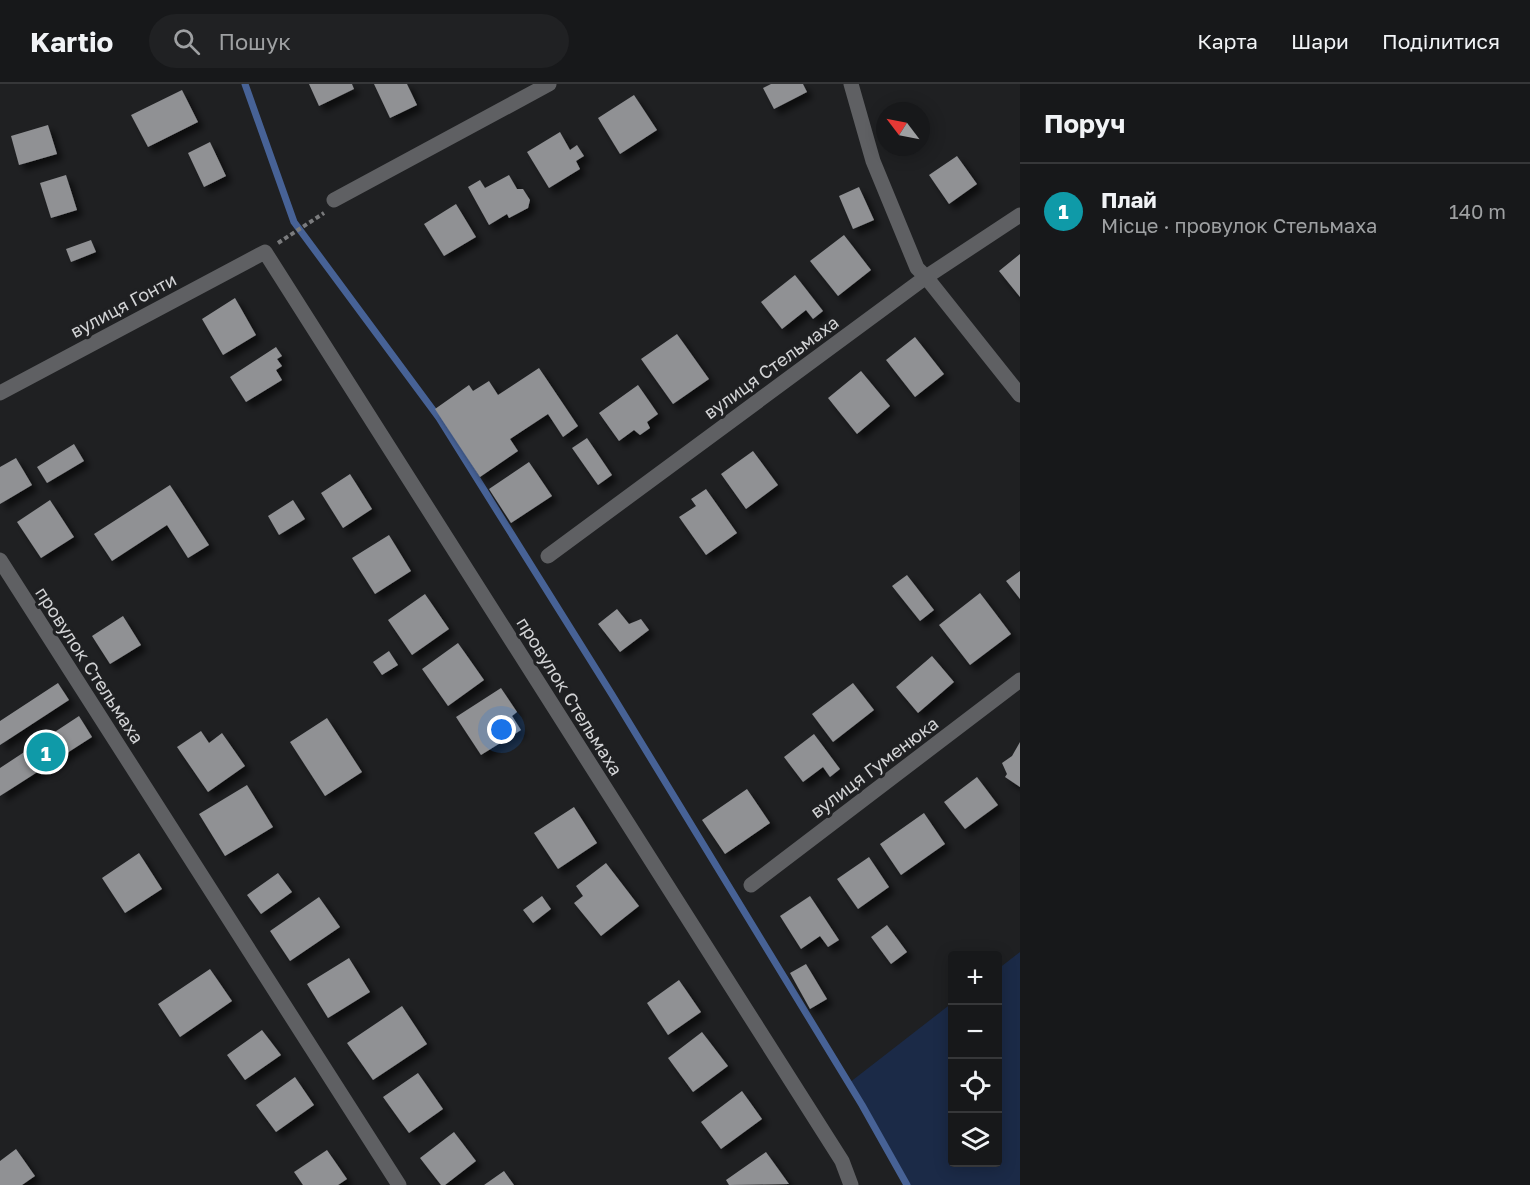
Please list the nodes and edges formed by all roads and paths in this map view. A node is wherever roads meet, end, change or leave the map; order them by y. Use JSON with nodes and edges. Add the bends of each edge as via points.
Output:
{"nodes":[{"id":1,"x":549,"y":84,"type":"edge"},
{"id":2,"x":852,"y":84,"type":"edge"},
{"id":3,"x":334,"y":200,"type":"dead end"},
{"id":4,"x":1020,"y":214,"type":"edge"},
{"id":5,"x":310,"y":222,"type":"dead end"},
{"id":6,"x":286,"y":237,"type":"dead end"},
{"id":7,"x":264,"y":252,"type":"joint"},
{"id":8,"x":926,"y":277,"type":"junction"},
{"id":9,"x":1,"y":389,"type":"edge"},
{"id":10,"x":1020,"y":394,"type":"edge"},
{"id":11,"x":548,"y":556,"type":"dead end"},
{"id":12,"x":0,"y":560,"type":"edge"},
{"id":13,"x":1020,"y":680,"type":"edge"},
{"id":14,"x":751,"y":885,"type":"dead end"},
{"id":15,"x":399,"y":1185,"type":"edge"},
{"id":16,"x":850,"y":1185,"type":"edge"}],
"edges":[{"from":1,"to":3,"type":"street"},
{"from":2,"to":8,"type":"street","via":[[873,161],[917,268]]},
{"from":4,"to":8,"type":"street","name":"вулиця Стельмаха"},
{"from":5,"to":6,"type":"path"},
{"from":7,"to":9,"type":"street","name":"вулиця Гонти"},
{"from":7,"to":16,"type":"street","name":"провулок Стельмаха","via":[[842,1161]]},
{"from":8,"to":10,"type":"street"},
{"from":8,"to":11,"type":"street","name":"вулиця Стельмаха"},
{"from":12,"to":15,"type":"street","name":"провулок Стельмаха"},
{"from":13,"to":14,"type":"street","name":"вулиця Гуменюка"}]}
